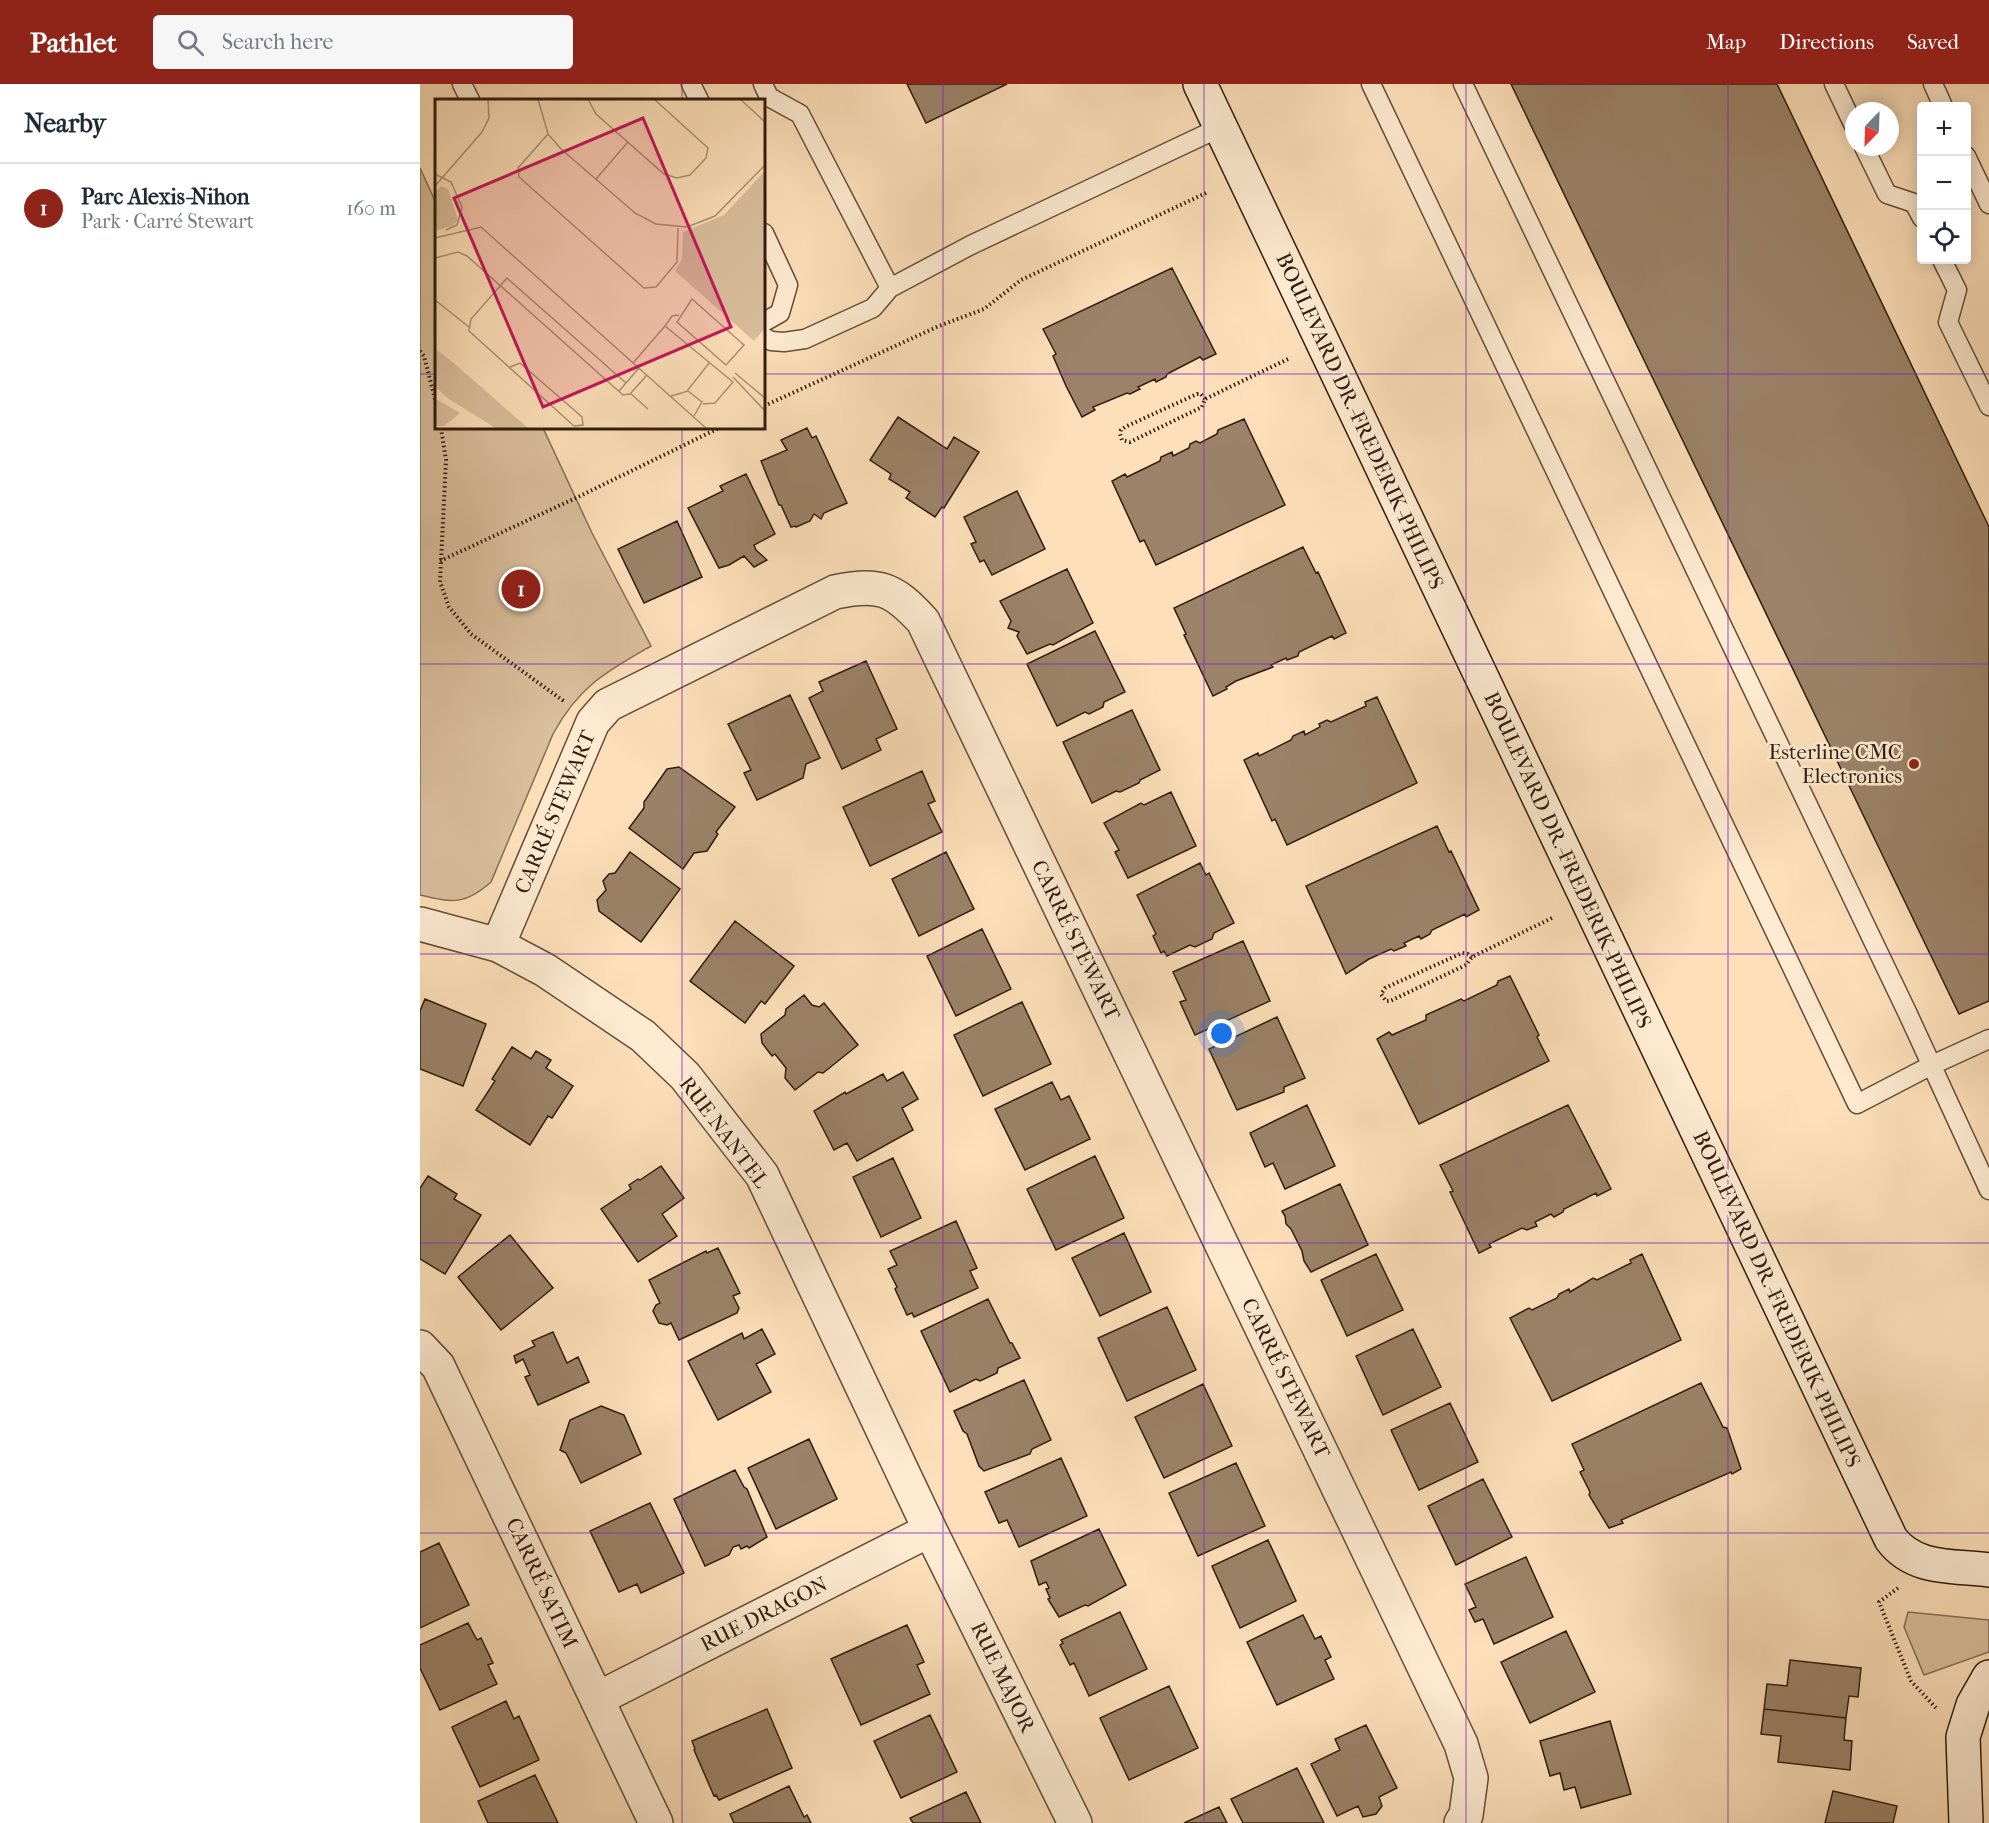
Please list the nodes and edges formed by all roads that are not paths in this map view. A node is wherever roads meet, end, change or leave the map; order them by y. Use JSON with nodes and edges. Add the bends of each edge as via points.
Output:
{"nodes":[{"id":1,"x":462,"y":84,"type":"edge"},
{"id":2,"x":691,"y":84,"type":"edge"},
{"id":3,"x":763,"y":84,"type":"edge"},
{"id":4,"x":1200,"y":84,"type":"edge"},
{"id":5,"x":1371,"y":84,"type":"edge"},
{"id":6,"x":1463,"y":84,"type":"edge"},
{"id":7,"x":1834,"y":84,"type":"edge"},
{"id":8,"x":1933,"y":84,"type":"edge"},
{"id":9,"x":470,"y":99,"type":"edge"},
{"id":10,"x":698,"y":99,"type":"edge"},
{"id":11,"x":1941,"y":102,"type":"edge"},
{"id":12,"x":1845,"y":107,"type":"edge"},
{"id":13,"x":1221,"y":127,"type":"junction"},
{"id":14,"x":1868,"y":156,"type":"edge"},
{"id":15,"x":1971,"y":166,"type":"edge"},
{"id":16,"x":1989,"y":204,"type":"edge"},
{"id":17,"x":1918,"y":210,"type":"edge"},
{"id":18,"x":765,"y":235,"type":"edge"},
{"id":19,"x":1944,"y":264,"type":"edge"},
{"id":20,"x":890,"y":288,"type":"junction"},
{"id":21,"x":765,"y":321,"type":"edge"},
{"id":22,"x":765,"y":338,"type":"edge"},
{"id":23,"x":1989,"y":406,"type":"edge"},
{"id":24,"x":420,"y":924,"type":"edge"},
{"id":25,"x":498,"y":945,"type":"junction"},
{"id":26,"x":1989,"y":1039,"type":"edge"},
{"id":27,"x":1930,"y":1066,"type":"junction"},
{"id":28,"x":1989,"y":1190,"type":"edge"},
{"id":29,"x":420,"y":1347,"type":"edge"},
{"id":30,"x":930,"y":1530,"type":"junction"},
{"id":31,"x":1989,"y":1570,"type":"edge"},
{"id":32,"x":1989,"y":1677,"type":"edge"},
{"id":33,"x":597,"y":1699,"type":"junction"},
{"id":34,"x":656,"y":1823,"type":"edge"},
{"id":35,"x":1075,"y":1823,"type":"edge"},
{"id":36,"x":1461,"y":1823,"type":"edge"},
{"id":37,"x":1965,"y":1823,"type":"edge"}],
"edges":[{"from":1,"to":9,"type":"lane"},
{"from":2,"to":10,"type":"lane"},
{"from":3,"to":20,"type":"lane","via":[[769,97],[800,114]]},
{"from":4,"to":13,"type":"street","name":"BOULEVARD DR.-FREDERIK-PHILIPS"},
{"from":5,"to":27,"type":"lane","via":[[1857,1104]]},
{"from":6,"to":27,"type":"lane"},
{"from":7,"to":12,"type":"lane"},
{"from":8,"to":11,"type":"lane"},
{"from":13,"to":20,"type":"lane","via":[[971,245]]},
{"from":13,"to":31,"type":"street","name":"BOULEVARD DR.-FREDERIK-PHILIPS","via":[[1891,1539],[1898,1549],[1919,1561]]},
{"from":14,"to":17,"type":"lane","via":[[1887,194],[1914,203]]},
{"from":15,"to":16,"type":"lane"},
{"from":18,"to":21,"type":"lane","via":[[788,285],[780,313]]},
{"from":19,"to":23,"type":"lane","via":[[1957,290],[1948,322]]},
{"from":20,"to":22,"type":"lane","via":[[873,308],[805,339],[771,342]]},
{"from":24,"to":25,"type":"street","name":"RUE NANTEL"},
{"from":25,"to":30,"type":"street","name":"RUE NANTEL","via":[[545,970],[643,1036],[685,1076],[762,1175]]},
{"from":25,"to":36,"type":"street","name":"CARRÉ STEWART","via":[[593,722],[608,705],[835,592],[859,587],[884,589],[906,602],[923,621],[1461,1744],[1471,1778],[1466,1815]]},
{"from":26,"to":27,"type":"lane"},
{"from":27,"to":28,"type":"lane"},
{"from":29,"to":33,"type":"street","name":"CARRÉ SATIM","via":[[438,1366]]},
{"from":30,"to":33,"type":"street","name":"RUE DRAGON"},
{"from":30,"to":35,"type":"street","name":"RUE MAJOR"},
{"from":32,"to":37,"type":"street","via":[[1973,1706],[1963,1737]]},
{"from":33,"to":34,"type":"street","name":"CARRÉ SATIM"}]}
